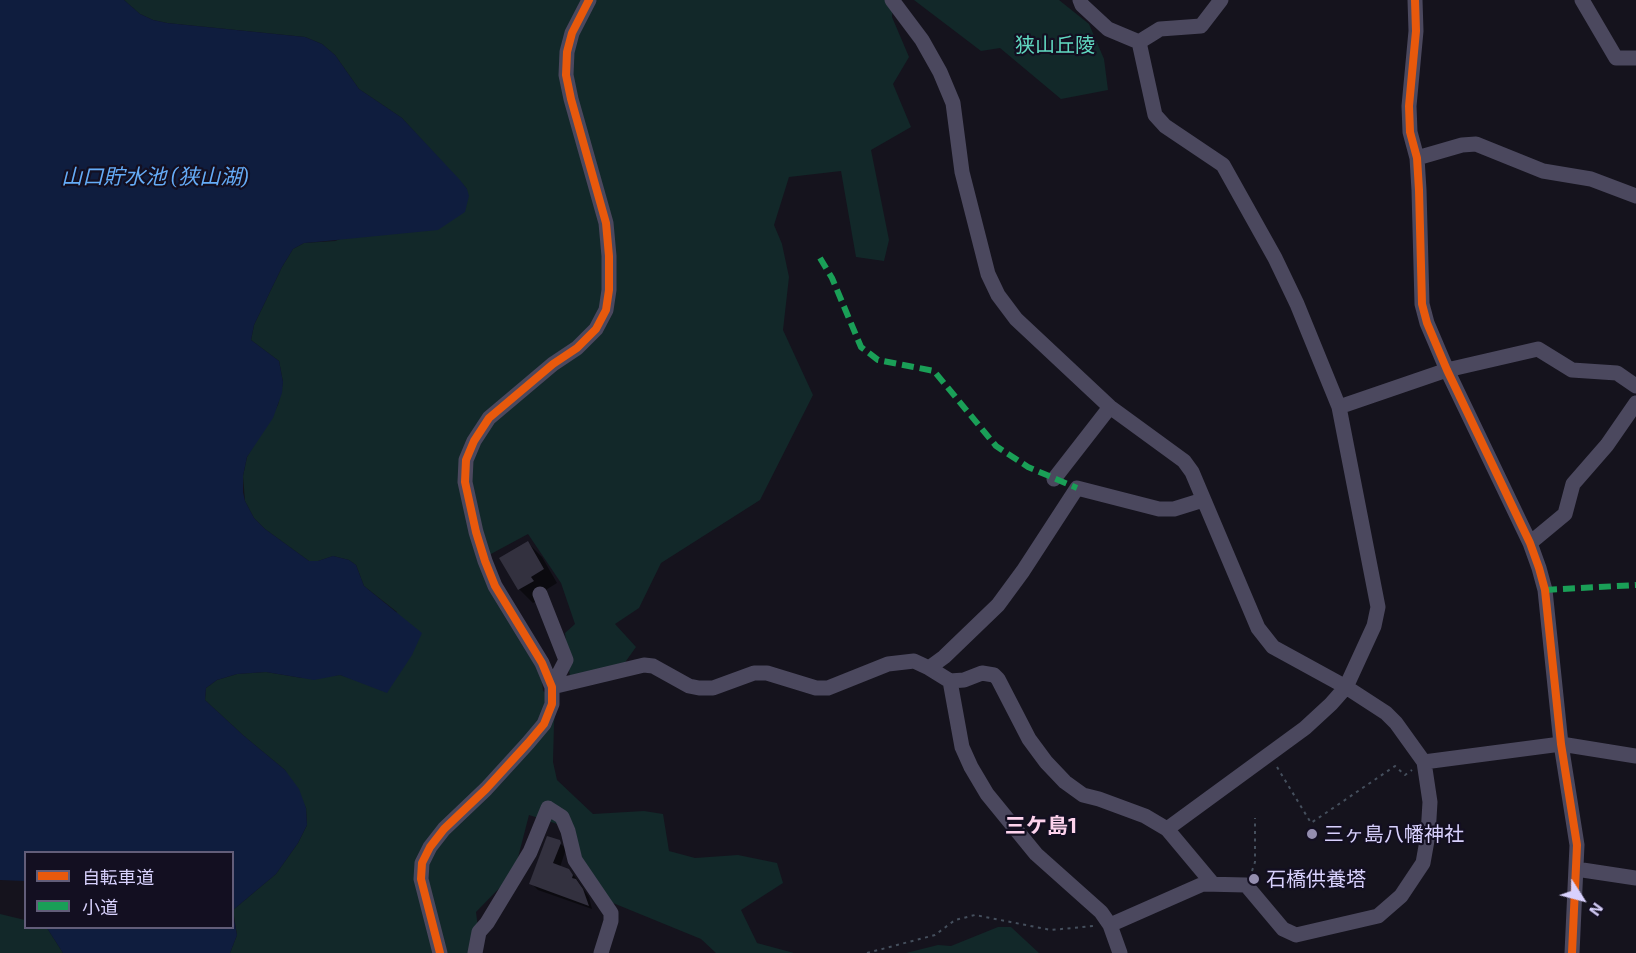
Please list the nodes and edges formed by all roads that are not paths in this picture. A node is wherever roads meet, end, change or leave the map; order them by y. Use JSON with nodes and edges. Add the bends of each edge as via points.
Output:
{"nodes":[{"id":1,"x":589,"y":0,"type":"edge"},
{"id":2,"x":892,"y":0,"type":"edge"},
{"id":3,"x":1080,"y":0,"type":"edge"},
{"id":4,"x":1221,"y":0,"type":"edge"},
{"id":5,"x":1415,"y":0,"type":"edge"},
{"id":6,"x":1582,"y":0,"type":"edge"},
{"id":7,"x":1139,"y":42,"type":"junction"},
{"id":8,"x":1636,"y":58,"type":"edge"},
{"id":9,"x":1417,"y":158,"type":"junction"},
{"id":10,"x":1636,"y":196,"type":"edge"},
{"id":11,"x":1447,"y":370,"type":"junction"},
{"id":12,"x":1636,"y":386,"type":"edge"},
{"id":13,"x":1636,"y":403,"type":"edge"},
{"id":14,"x":1110,"y":407,"type":"junction"},
{"id":15,"x":1339,"y":407,"type":"junction"},
{"id":16,"x":1054,"y":479,"type":"dead end"},
{"id":17,"x":1203,"y":500,"type":"junction"},
{"id":18,"x":1530,"y":543,"type":"junction"},
{"id":19,"x":540,"y":594,"type":"dead end"},
{"id":20,"x":929,"y":668,"type":"junction"},
{"id":21,"x":950,"y":681,"type":"junction"},
{"id":22,"x":552,"y":687,"type":"junction"},
{"id":23,"x":1346,"y":687,"type":"junction"},
{"id":24,"x":1561,"y":744,"type":"junction"},
{"id":25,"x":1636,"y":756,"type":"edge"},
{"id":26,"x":1424,"y":762,"type":"junction"},
{"id":27,"x":1167,"y":829,"type":"junction"},
{"id":28,"x":1576,"y":869,"type":"junction"},
{"id":29,"x":1636,"y":878,"type":"edge"},
{"id":30,"x":1213,"y":884,"type":"junction"},
{"id":31,"x":1110,"y":925,"type":"junction"},
{"id":32,"x":440,"y":953,"type":"edge"},
{"id":33,"x":475,"y":953,"type":"edge"},
{"id":34,"x":601,"y":953,"type":"edge"},
{"id":35,"x":1120,"y":953,"type":"edge"},
{"id":36,"x":1572,"y":953,"type":"edge"}],
"edges":[{"from":1,"to":22,"type":"street","via":[[572,33],[566,75],[606,223],[606,310],[596,329],[577,348],[489,418],[466,460],[465,482],[488,569]]},
{"from":2,"to":14,"type":"street","via":[[922,40],[953,103],[962,172],[988,274],[998,295],[1016,319]]},
{"from":3,"to":7,"type":"street","via":[[1108,29]]},
{"from":4,"to":7,"type":"street","via":[[1201,26],[1160,29]]},
{"from":5,"to":9,"type":"street","via":[[1409,106]]},
{"from":6,"to":8,"type":"street","via":[[1616,58]]},
{"from":7,"to":15,"type":"street","via":[[1155,115],[1223,165],[1275,258]]},
{"from":9,"to":10,"type":"street","via":[[1476,144],[1543,171],[1591,178]]},
{"from":9,"to":11,"type":"street","via":[[1422,304]]},
{"from":11,"to":12,"type":"street","via":[[1538,349],[1572,370],[1617,373]]},
{"from":11,"to":15,"type":"street"},
{"from":11,"to":18,"type":"street"},
{"from":13,"to":18,"type":"street","via":[[1573,484],[1564,514]]},
{"from":14,"to":16,"type":"street"},
{"from":14,"to":17,"type":"street","via":[[1184,461]]},
{"from":15,"to":23,"type":"street","via":[[1378,607],[1374,626]]},
{"from":17,"to":20,"type":"street","via":[[1174,509],[1159,509],[1077,488],[998,605]]},
{"from":17,"to":23,"type":"street","via":[[1265,638],[1284,655]]},
{"from":18,"to":24,"type":"street","via":[[1545,590]]},
{"from":19,"to":22,"type":"street","via":[[566,660]]},
{"from":20,"to":21,"type":"street"},
{"from":20,"to":22,"type":"street","via":[[914,661],[888,664],[828,688],[816,688],[767,672],[713,688],[699,688],[644,665]]},
{"from":21,"to":27,"type":"street","via":[[982,673],[994,675],[1029,739],[1065,782],[1083,795],[1145,816]]},
{"from":21,"to":31,"type":"street","via":[[962,747],[987,794],[1036,854],[1089,900]]},
{"from":22,"to":32,"type":"street","via":[[552,704],[544,724],[444,829],[422,863],[421,879]]},
{"from":23,"to":26,"type":"street","via":[[1386,713]]},
{"from":23,"to":27,"type":"street","via":[[1305,728]]},
{"from":24,"to":25,"type":"street"},
{"from":24,"to":26,"type":"street"},
{"from":24,"to":28,"type":"street","via":[[1577,845]]},
{"from":26,"to":30,"type":"street","via":[[1430,802],[1423,862],[1401,896],[1378,916],[1296,935],[1283,929],[1246,885]]},
{"from":27,"to":30,"type":"street"},
{"from":28,"to":29,"type":"street"},
{"from":28,"to":36,"type":"street"},
{"from":30,"to":31,"type":"street","via":[[1203,884]]},
{"from":31,"to":35,"type":"street"},
{"from":33,"to":34,"type":"street","via":[[479,932],[530,852],[548,808],[562,817],[574,860],[611,914]]}]}
